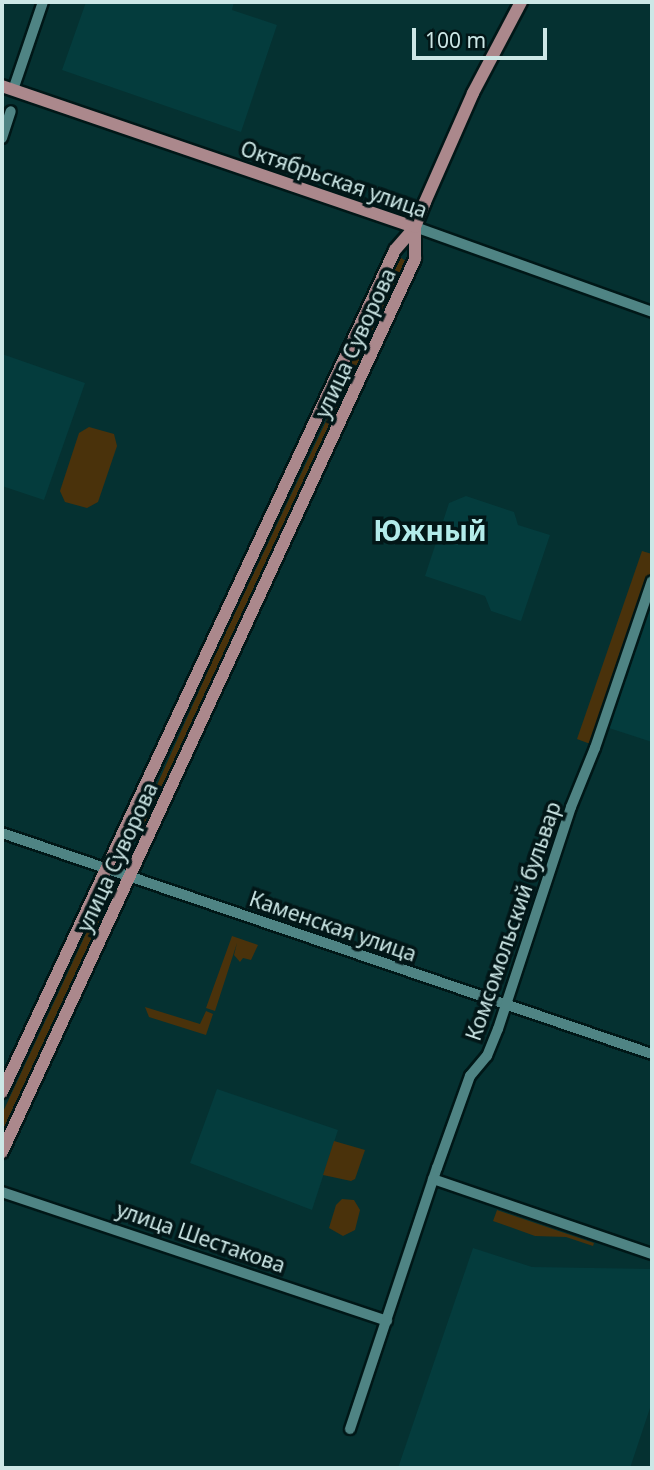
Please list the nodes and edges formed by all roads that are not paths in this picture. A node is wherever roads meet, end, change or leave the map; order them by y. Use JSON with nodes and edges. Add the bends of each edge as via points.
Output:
{"nodes":[{"id":1,"x":43,"y":2,"type":"edge"},
{"id":2,"x":521,"y":2,"type":"edge"},
{"id":3,"x":7,"y":88,"type":"edge"},
{"id":4,"x":11,"y":111,"type":"dead end"},
{"id":5,"x":2,"y":138,"type":"edge"},
{"id":6,"x":415,"y":227,"type":"junction"},
{"id":7,"x":652,"y":312,"type":"edge"},
{"id":8,"x":652,"y":581,"type":"edge"},
{"id":9,"x":2,"y":832,"type":"edge"},
{"id":10,"x":106,"y":868,"type":"junction"},
{"id":11,"x":130,"y":876,"type":"junction"},
{"id":12,"x":506,"y":1005,"type":"junction"},
{"id":13,"x":652,"y":1054,"type":"edge"},
{"id":14,"x":2,"y":1092,"type":"edge"},
{"id":15,"x":2,"y":1152,"type":"edge"},
{"id":16,"x":433,"y":1180,"type":"junction"},
{"id":17,"x":2,"y":1192,"type":"edge"},
{"id":18,"x":652,"y":1254,"type":"edge"},
{"id":19,"x":387,"y":1321,"type":"junction"},
{"id":20,"x":350,"y":1429,"type":"dead end"}],
"edges":[{"from":1,"to":3,"type":"street"},
{"from":2,"to":6,"type":"main road","via":[[468,103]]},
{"from":3,"to":6,"type":"main road","name":"Октябрьская улица"},
{"from":4,"to":5,"type":"street"},
{"from":6,"to":7,"type":"street","name":"Октябрьская улица"},
{"from":6,"to":10,"type":"main road","name":"улица Суворова","via":[[394,250]]},
{"from":6,"to":11,"type":"main road","name":"улица Суворова","via":[[415,260]]},
{"from":8,"to":12,"type":"street","name":"Комсомольский бульвар"},
{"from":9,"to":10,"type":"street","name":"Каменская улица"},
{"from":10,"to":11,"type":"street","name":"Каменская улица"},
{"from":10,"to":14,"type":"main road","name":"улица Суворова"},
{"from":11,"to":12,"type":"street","name":"Каменская улица"},
{"from":11,"to":15,"type":"main road","name":"улица Суворова"},
{"from":12,"to":13,"type":"street","name":"Каменская улица"},
{"from":12,"to":16,"type":"street","name":"Комсомольский бульвар","via":[[487,1056],[470,1076]]},
{"from":16,"to":18,"type":"street"},
{"from":16,"to":19,"type":"street","name":"Комсомольский бульвар"},
{"from":17,"to":19,"type":"street","name":"улица Шестакова"},
{"from":19,"to":20,"type":"street","name":"Комсомольский бульвар"}]}
